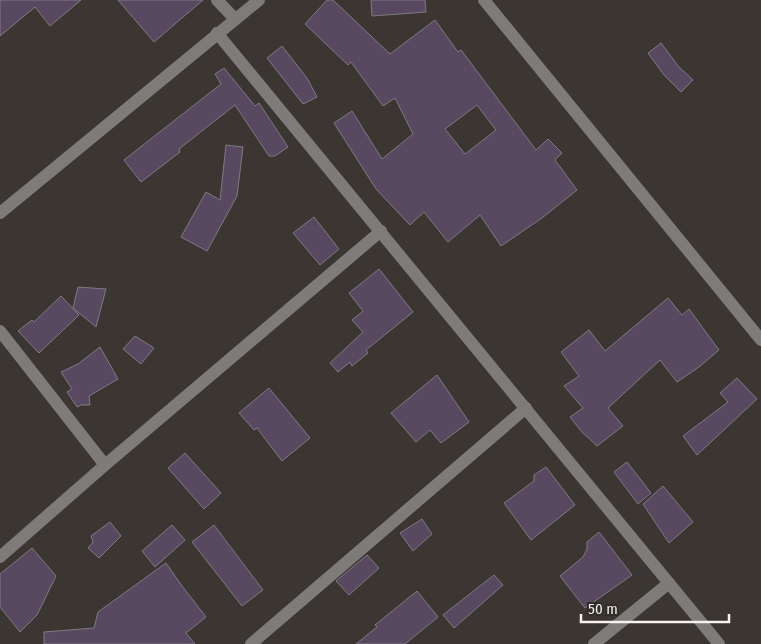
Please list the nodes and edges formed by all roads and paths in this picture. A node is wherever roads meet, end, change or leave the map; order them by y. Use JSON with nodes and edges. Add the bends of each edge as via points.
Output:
{"nodes":[{"id":1,"x":217,"y":0,"type":"edge"},
{"id":2,"x":259,"y":0,"type":"edge"},
{"id":3,"x":484,"y":0,"type":"edge"},
{"id":4,"x":235,"y":19,"type":"junction"},
{"id":5,"x":217,"y":33,"type":"junction"},
{"id":6,"x":0,"y":213,"type":"edge"},
{"id":7,"x":381,"y":231,"type":"junction"},
{"id":8,"x":0,"y":331,"type":"edge"},
{"id":9,"x":761,"y":340,"type":"edge"},
{"id":10,"x":526,"y":408,"type":"junction"},
{"id":11,"x":105,"y":465,"type":"junction"},
{"id":12,"x":0,"y":557,"type":"edge"},
{"id":13,"x":669,"y":583,"type":"junction"},
{"id":14,"x":251,"y":644,"type":"edge"},
{"id":15,"x":594,"y":644,"type":"edge"},
{"id":16,"x":719,"y":644,"type":"edge"}],
"edges":[{"from":1,"to":4,"type":"street"},
{"from":2,"to":4,"type":"street"},
{"from":3,"to":9,"type":"street"},
{"from":4,"to":5,"type":"street"},
{"from":5,"to":6,"type":"street"},
{"from":5,"to":7,"type":"street"},
{"from":7,"to":10,"type":"street"},
{"from":7,"to":11,"type":"street"},
{"from":8,"to":11,"type":"street"},
{"from":10,"to":13,"type":"street"},
{"from":10,"to":14,"type":"street"},
{"from":11,"to":12,"type":"street"},
{"from":13,"to":15,"type":"street"},
{"from":13,"to":16,"type":"street"}]}
